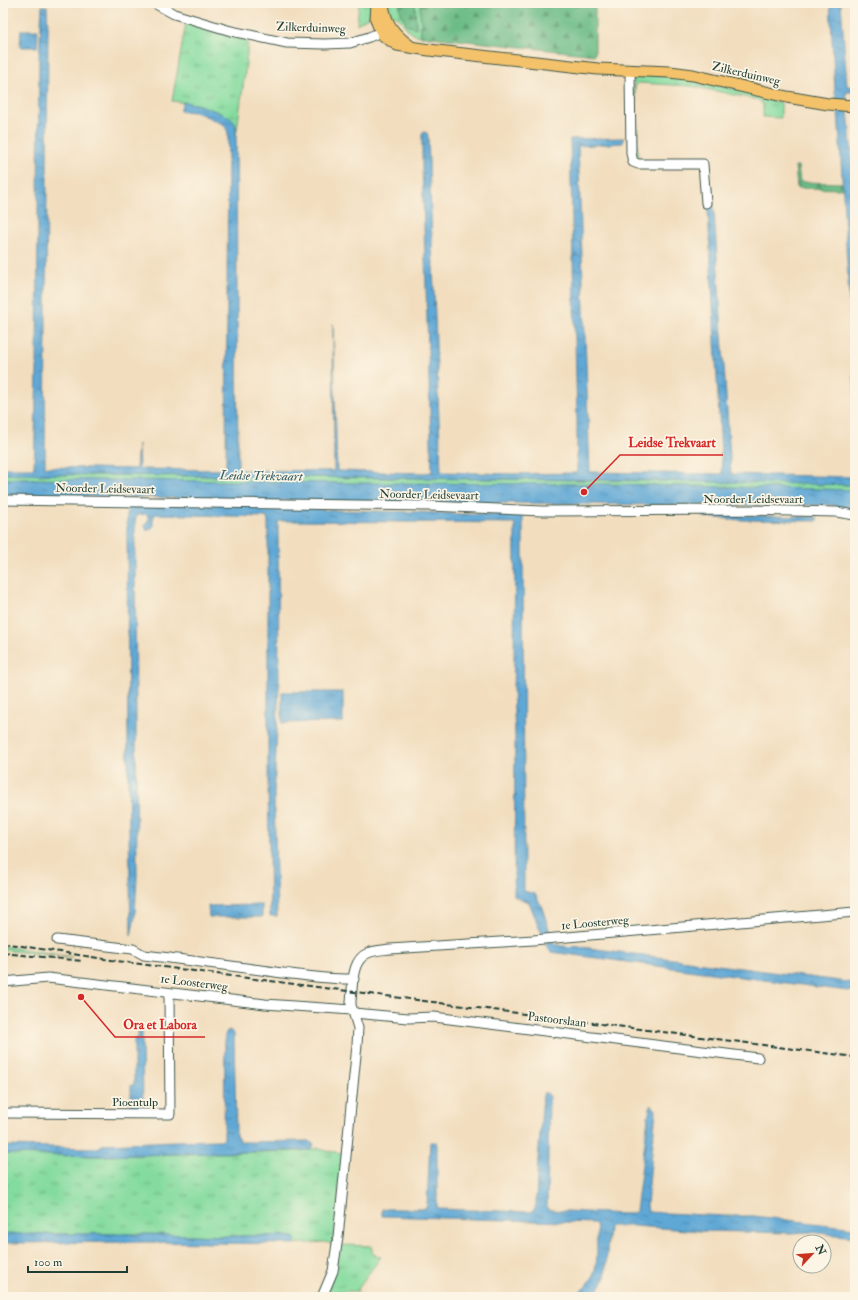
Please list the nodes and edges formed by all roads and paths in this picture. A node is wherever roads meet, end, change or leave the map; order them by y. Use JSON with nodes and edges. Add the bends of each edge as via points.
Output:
{"nodes":[{"id":1,"x":154,"y":3,"type":"edge"},
{"id":2,"x":377,"y":3,"type":"edge"},
{"id":3,"x":383,"y":3,"type":"edge"},
{"id":4,"x":383,"y":28,"type":"junction"},
{"id":5,"x":630,"y":70,"type":"junction"},
{"id":6,"x":852,"y":106,"type":"edge"},
{"id":7,"x":706,"y":203,"type":"dead end"},
{"id":8,"x":3,"y":500,"type":"edge"},
{"id":9,"x":855,"y":515,"type":"edge"},
{"id":10,"x":855,"y":912,"type":"edge"},
{"id":11,"x":57,"y":940,"type":"dead end"},
{"id":12,"x":354,"y":979,"type":"junction"},
{"id":13,"x":3,"y":982,"type":"edge"},
{"id":14,"x":169,"y":992,"type":"junction"},
{"id":15,"x":353,"y":1011,"type":"junction"},
{"id":16,"x":758,"y":1058,"type":"dead end"},
{"id":17,"x":3,"y":1113,"type":"edge"},
{"id":18,"x":322,"y":1297,"type":"edge"}],
"edges":[{"from":1,"to":4,"type":"street","name":"Zilkerduinweg","via":[[174,14],[231,31],[288,43],[345,44],[369,38]]},
{"from":2,"to":4,"type":"main road","via":[[376,19]]},
{"from":3,"to":4,"type":"main road"},
{"from":4,"to":5,"type":"main road","name":"Zilkerduinweg","via":[[387,39],[397,45],[598,69]]},
{"from":5,"to":6,"type":"main road","name":"Zilkerduinweg","via":[[670,72],[787,97]]},
{"from":5,"to":7,"type":"street","via":[[633,162],[703,164]]},
{"from":8,"to":9,"type":"street","name":"Noorder Leidsevaart","via":[[430,506],[542,511],[750,510],[836,512]]},
{"from":10,"to":12,"type":"street","name":"1e Loosterweg","via":[[376,951],[364,955],[359,961]]},
{"from":11,"to":12,"type":"street","name":"1e Loosterweg","via":[[133,949],[144,955],[310,976]]},
{"from":12,"to":15,"type":"street","name":"1e Loosterweg","via":[[351,1004]]},
{"from":13,"to":14,"type":"street","name":"1e Loosterweg","via":[[48,978]]},
{"from":14,"to":15,"type":"street","name":"1e Loosterweg","via":[[265,1004]]},
{"from":14,"to":17,"type":"street","name":"Pioentulp","via":[[170,1114]]},
{"from":15,"to":16,"type":"street","name":"Pastoorslaan","via":[[408,1018],[434,1017]]},
{"from":15,"to":18,"type":"street","via":[[358,1028],[357,1045],[338,1237],[332,1271]]}]}
